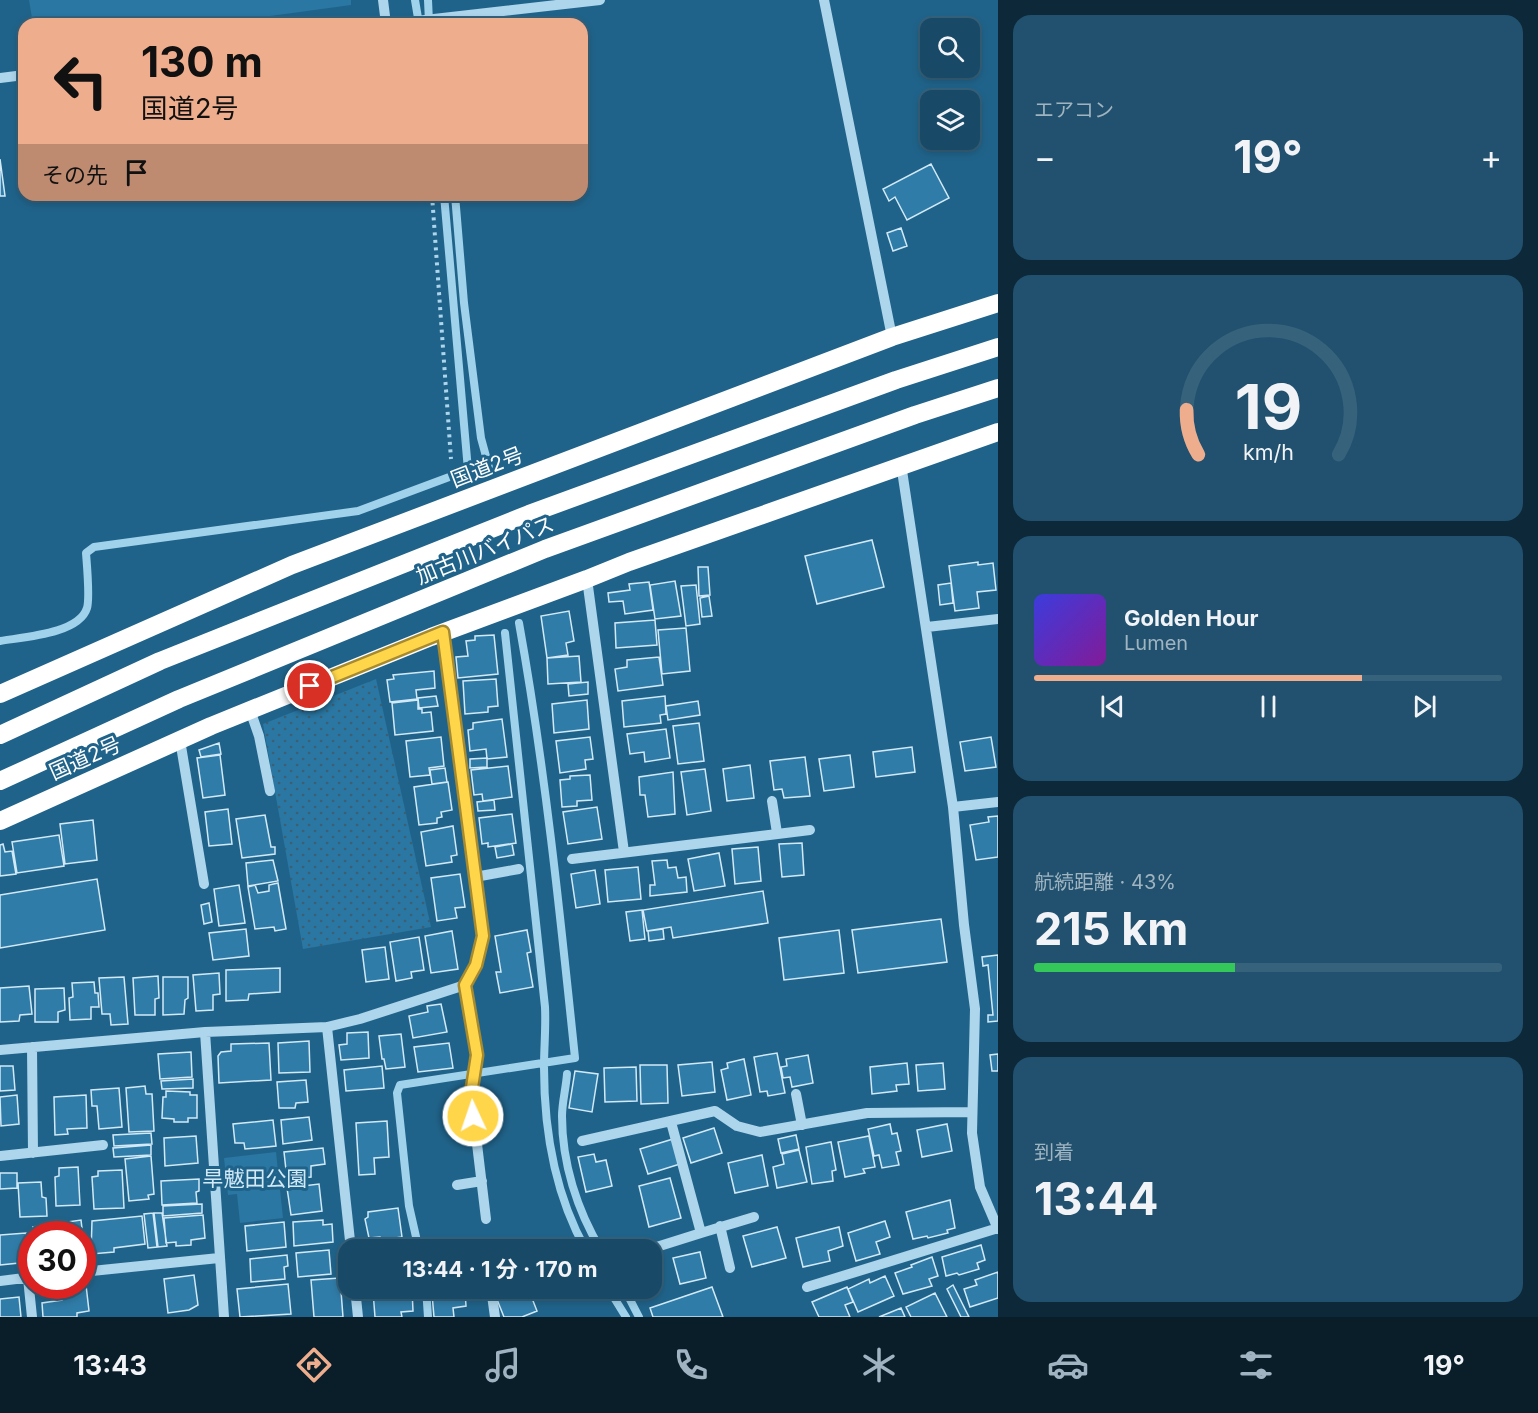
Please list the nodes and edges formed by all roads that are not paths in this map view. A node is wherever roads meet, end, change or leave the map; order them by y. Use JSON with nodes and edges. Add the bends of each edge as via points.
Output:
{"nodes":[{"id":1,"x":384,"y":0,"type":"edge"},
{"id":2,"x":600,"y":0,"type":"edge"},
{"id":3,"x":824,"y":0,"type":"edge"},
{"id":4,"x":387,"y":18,"type":"edge"},
{"id":5,"x":449,"y":18,"type":"edge"},
{"id":6,"x":18,"y":76,"type":"edge"},
{"id":7,"x":0,"y":78,"type":"edge"},
{"id":8,"x":998,"y":303,"type":"edge"},
{"id":9,"x":892,"y":337,"type":"junction"},
{"id":10,"x":998,"y":347,"type":"edge"},
{"id":11,"x":998,"y":388,"type":"edge"},
{"id":12,"x":998,"y":432,"type":"edge"},
{"id":13,"x":901,"y":464,"type":"junction"},
{"id":14,"x":587,"y":579,"type":"junction"},
{"id":15,"x":998,"y":619,"type":"edge"},
{"id":16,"x":927,"y":627,"type":"junction"},
{"id":17,"x":443,"y":632,"type":"junction"},
{"id":18,"x":0,"y":694,"type":"edge"},
{"id":19,"x":250,"y":710,"type":"junction"},
{"id":20,"x":0,"y":735,"type":"edge"},
{"id":21,"x":180,"y":740,"type":"junction"},
{"id":22,"x":0,"y":781,"type":"edge"},
{"id":23,"x":270,"y":791,"type":"dead end"},
{"id":24,"x":772,"y":801,"type":"dead end"},
{"id":25,"x":998,"y":802,"type":"edge"},
{"id":26,"x":953,"y":807,"type":"junction"},
{"id":27,"x":0,"y":821,"type":"edge"},
{"id":28,"x":810,"y":830,"type":"dead end"},
{"id":29,"x":777,"y":833,"type":"junction"},
{"id":30,"x":624,"y":852,"type":"junction"},
{"id":31,"x":572,"y":859,"type":"dead end"},
{"id":32,"x":519,"y":869,"type":"dead end"},
{"id":33,"x":475,"y":877,"type":"junction"},
{"id":34,"x":204,"y":884,"type":"dead end"},
{"id":35,"x":465,"y":985,"type":"junction"},
{"id":36,"x":327,"y":1027,"type":"junction"},
{"id":37,"x":205,"y":1032,"type":"junction"},
{"id":38,"x":33,"y":1047,"type":"junction"},
{"id":39,"x":0,"y":1050,"type":"edge"},
{"id":40,"x":796,"y":1094,"type":"dead end"},
{"id":41,"x":972,"y":1112,"type":"junction"},
{"id":42,"x":670,"y":1122,"type":"junction"},
{"id":43,"x":802,"y":1125,"type":"junction"},
{"id":44,"x":582,"y":1141,"type":"dead end"},
{"id":45,"x":103,"y":1145,"type":"dead end"},
{"id":46,"x":33,"y":1153,"type":"junction"},
{"id":47,"x":0,"y":1156,"type":"edge"},
{"id":48,"x":482,"y":1181,"type":"junction"},
{"id":49,"x":457,"y":1185,"type":"dead end"},
{"id":50,"x":754,"y":1217,"type":"dead end"},
{"id":51,"x":486,"y":1219,"type":"dead end"},
{"id":52,"x":720,"y":1226,"type":"junction"},
{"id":53,"x":998,"y":1229,"type":"edge"},
{"id":54,"x":701,"y":1233,"type":"junction"},
{"id":55,"x":350,"y":1239,"type":"edge"},
{"id":56,"x":662,"y":1245,"type":"edge"},
{"id":57,"x":219,"y":1257,"type":"junction"},
{"id":58,"x":730,"y":1268,"type":"dead end"},
{"id":59,"x":96,"y":1270,"type":"edge"},
{"id":60,"x":18,"y":1279,"type":"edge"},
{"id":61,"x":0,"y":1281,"type":"edge"},
{"id":62,"x":807,"y":1287,"type":"dead end"},
{"id":63,"x":31,"y":1299,"type":"edge"},
{"id":64,"x":356,"y":1299,"type":"edge"},
{"id":65,"x":493,"y":1299,"type":"edge"},
{"id":66,"x":32,"y":1317,"type":"edge"},
{"id":67,"x":224,"y":1317,"type":"edge"},
{"id":68,"x":358,"y":1317,"type":"edge"},
{"id":69,"x":495,"y":1317,"type":"edge"}],
"edges":[{"from":1,"to":4,"type":"street"},
{"from":2,"to":5,"type":"street"},
{"from":3,"to":9,"type":"street"},
{"from":6,"to":7,"type":"street"},
{"from":8,"to":9,"type":"highway","name":"国道2号"},
{"from":9,"to":18,"type":"highway","name":"国道2号","via":[[292,565]]},
{"from":10,"to":20,"type":"highway","name":"加古川バイパス","via":[[896,380],[529,514],[160,661]]},
{"from":11,"to":22,"type":"highway","name":"加古川バイパス","via":[[545,549],[179,699]]},
{"from":12,"to":13,"type":"highway","name":"国道2号"},
{"from":13,"to":14,"type":"highway","name":"国道2号"},
{"from":13,"to":16,"type":"street"},
{"from":14,"to":17,"type":"highway","name":"国道2号"},
{"from":14,"to":30,"type":"street"},
{"from":15,"to":16,"type":"street"},
{"from":16,"to":26,"type":"street"},
{"from":17,"to":19,"type":"highway","name":"国道2号"},
{"from":17,"to":33,"type":"street"},
{"from":19,"to":21,"type":"highway","name":"国道2号"},
{"from":19,"to":23,"type":"street"},
{"from":21,"to":27,"type":"highway","name":"国道2号"},
{"from":21,"to":34,"type":"street"},
{"from":24,"to":29,"type":"street"},
{"from":25,"to":26,"type":"street"},
{"from":26,"to":41,"type":"street","via":[[975,1009]]},
{"from":28,"to":29,"type":"street"},
{"from":29,"to":30,"type":"street"},
{"from":30,"to":31,"type":"street"},
{"from":32,"to":33,"type":"street"},
{"from":33,"to":35,"type":"street","via":[[483,936],[476,965]]},
{"from":35,"to":36,"type":"street"},
{"from":35,"to":48,"type":"street","via":[[477,1055],[471,1094]]},
{"from":36,"to":37,"type":"street"},
{"from":36,"to":55,"type":"street"},
{"from":37,"to":38,"type":"street"},
{"from":37,"to":57,"type":"street"},
{"from":38,"to":39,"type":"street"},
{"from":38,"to":46,"type":"street"},
{"from":40,"to":43,"type":"street"},
{"from":41,"to":43,"type":"street","via":[[867,1113]]},
{"from":41,"to":53,"type":"street","via":[[980,1187]]},
{"from":42,"to":43,"type":"street","via":[[715,1111],[737,1126],[760,1132]]},
{"from":42,"to":44,"type":"street"},
{"from":42,"to":54,"type":"street"},
{"from":45,"to":46,"type":"street"},
{"from":46,"to":47,"type":"street"},
{"from":48,"to":49,"type":"street"},
{"from":48,"to":51,"type":"street"},
{"from":50,"to":52,"type":"street"},
{"from":52,"to":54,"type":"street"},
{"from":52,"to":58,"type":"street"},
{"from":53,"to":62,"type":"street"},
{"from":54,"to":56,"type":"street"},
{"from":57,"to":59,"type":"street"},
{"from":57,"to":67,"type":"street"},
{"from":60,"to":61,"type":"street"},
{"from":63,"to":66,"type":"street"},
{"from":64,"to":68,"type":"street"},
{"from":65,"to":69,"type":"street"}]}
